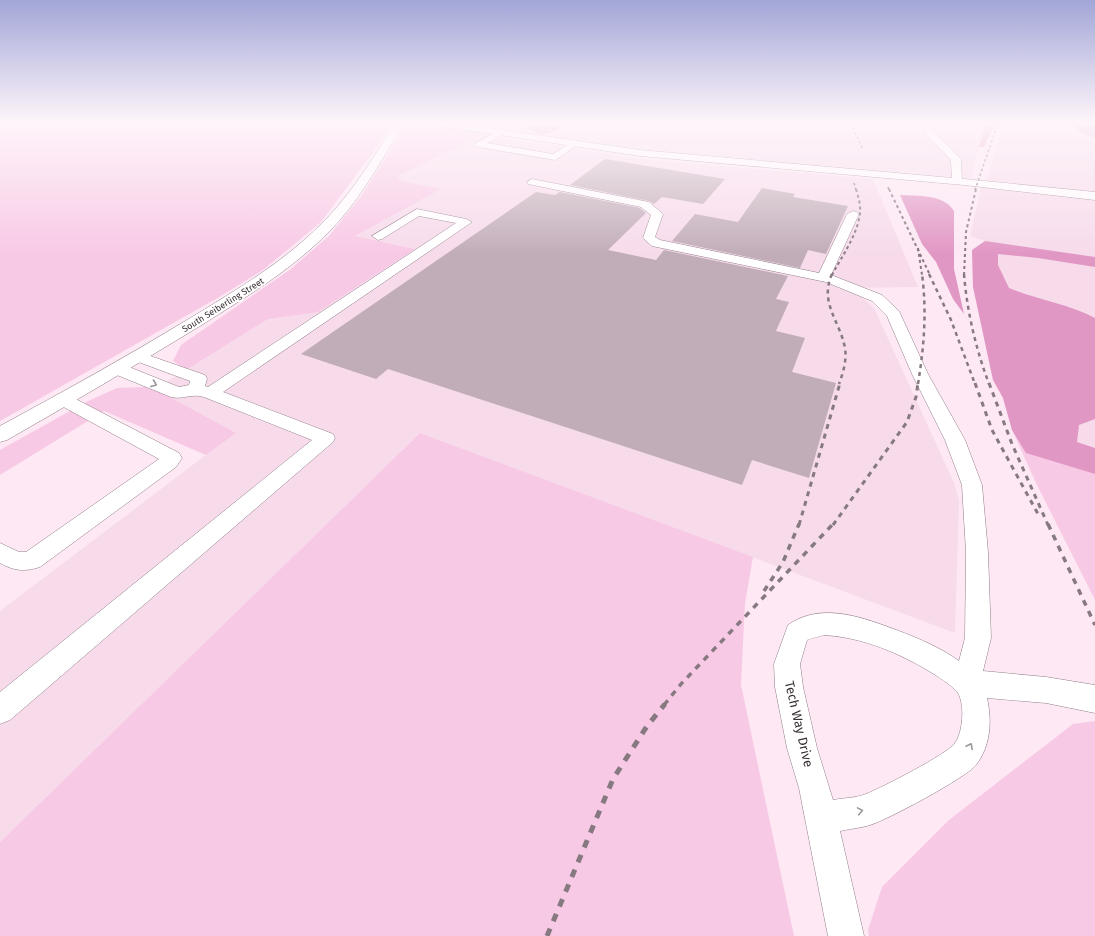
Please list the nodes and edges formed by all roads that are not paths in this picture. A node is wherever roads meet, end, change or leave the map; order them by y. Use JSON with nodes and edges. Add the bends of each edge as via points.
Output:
{"nodes":[{"id":1,"x":371,"y":167,"type":"edge"},
{"id":2,"x":790,"y":167,"type":"edge"},
{"id":3,"x":956,"y":167,"type":"edge"},
{"id":4,"x":957,"y":181,"type":"junction"},
{"id":5,"x":532,"y":182,"type":"dead end"},
{"id":6,"x":1095,"y":196,"type":"edge"},
{"id":7,"x":853,"y":214,"type":"dead end"},
{"id":8,"x":378,"y":236,"type":"dead end"},
{"id":9,"x":823,"y":278,"type":"junction"},
{"id":10,"x":139,"y":358,"type":"junction"},
{"id":11,"x":118,"y":369,"type":"junction"},
{"id":12,"x":203,"y":391,"type":"junction"},
{"id":13,"x":64,"y":400,"type":"junction"},
{"id":14,"x":0,"y":435,"type":"edge"},
{"id":15,"x":0,"y":552,"type":"edge"},
{"id":16,"x":968,"y":683,"type":"junction"},
{"id":17,"x":1095,"y":699,"type":"edge"},
{"id":18,"x":0,"y":710,"type":"edge"},
{"id":19,"x":821,"y":818,"type":"junction"},
{"id":20,"x":846,"y":936,"type":"edge"}],
"edges":[{"from":1,"to":10,"type":"main road","name":"South Seiberling Street","via":[[347,203],[311,242],[244,293]]},
{"from":2,"to":4,"type":"main road"},
{"from":3,"to":4,"type":"street"},
{"from":4,"to":6,"type":"main road"},
{"from":5,"to":9,"type":"street","via":[[645,204],[657,214],[649,238],[656,243]]},
{"from":7,"to":9,"type":"street"},
{"from":8,"to":12,"type":"street","via":[[417,212],[466,222]]},
{"from":9,"to":16,"type":"street","via":[[856,288],[876,298],[894,314],[920,374],[955,440],[972,485],[977,552],[978,638]]},
{"from":10,"to":11,"type":"main road","name":"South Seiberling Street"},
{"from":10,"to":12,"type":"street","via":[[199,379]]},
{"from":11,"to":12,"type":"street","one_way":true,"via":[[177,393]]},
{"from":11,"to":13,"type":"main road","name":"South Seiberling Street"},
{"from":12,"to":18,"type":"street","via":[[326,438]]},
{"from":13,"to":14,"type":"main road","name":"South Seiberling Street"},
{"from":13,"to":15,"type":"street","via":[[172,458],[32,560],[16,562]]},
{"from":16,"to":17,"type":"street","via":[[1046,690]]},
{"from":19,"to":16,"type":"street","one_way":true,"via":[[868,810],[923,782],[966,755],[973,740],[977,717]]},
{"from":16,"to":19,"type":"street","name":"Tech Way Drive","via":[[942,664],[866,630],[846,625],[824,624],[804,628],[797,633],[787,664],[789,687]]},
{"from":19,"to":20,"type":"street","name":"Tech Way Drive"}]}
